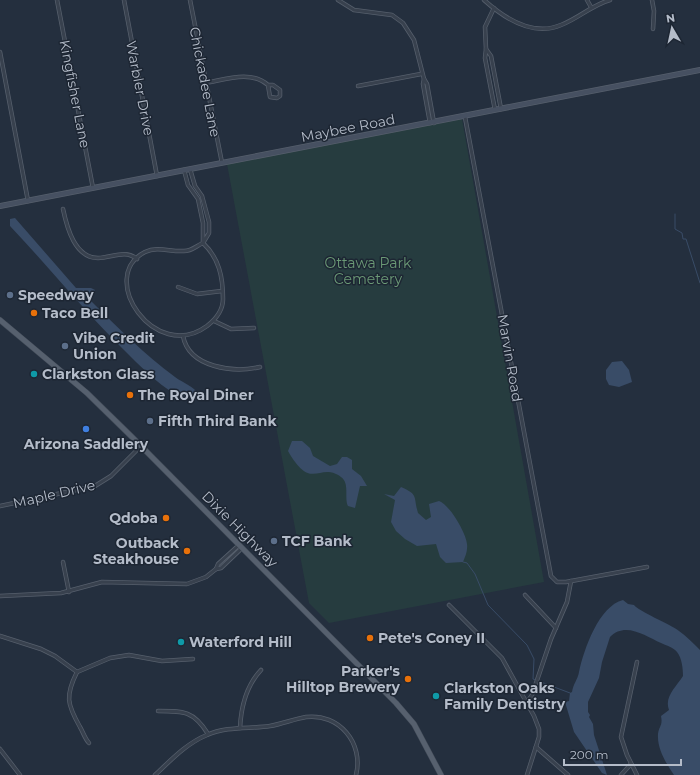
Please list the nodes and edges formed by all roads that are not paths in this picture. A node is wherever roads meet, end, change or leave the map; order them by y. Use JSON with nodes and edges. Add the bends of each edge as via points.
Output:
{"nodes":[{"id":1,"x":57,"y":0,"type":"edge"},
{"id":2,"x":124,"y":0,"type":"edge"},
{"id":3,"x":190,"y":0,"type":"edge"},
{"id":4,"x":338,"y":0,"type":"edge"},
{"id":5,"x":484,"y":0,"type":"edge"},
{"id":6,"x":587,"y":0,"type":"edge"},
{"id":7,"x":610,"y":0,"type":"edge"},
{"id":8,"x":652,"y":0,"type":"edge"},
{"id":9,"x":591,"y":7,"type":"junction"},
{"id":10,"x":494,"y":8,"type":"junction"},
{"id":11,"x":653,"y":29,"type":"dead end"},
{"id":12,"x":486,"y":49,"type":"junction"},
{"id":13,"x":0,"y":52,"type":"edge"},
{"id":14,"x":700,"y":70,"type":"edge"},
{"id":15,"x":422,"y":74,"type":"junction"},
{"id":16,"x":494,"y":76,"type":"junction"},
{"id":17,"x":489,"y":77,"type":"junction"},
{"id":18,"x":424,"y":79,"type":"junction"},
{"id":19,"x":206,"y":83,"type":"junction"},
{"id":20,"x":268,"y":85,"type":"junction"},
{"id":21,"x":358,"y":86,"type":"dead end"},
{"id":22,"x":430,"y":98,"type":"junction"},
{"id":23,"x":426,"y":99,"type":"junction"},
{"id":24,"x":501,"y":109,"type":"junction"},
{"id":25,"x":495,"y":110,"type":"junction"},
{"id":26,"x":464,"y":117,"type":"junction"},
{"id":27,"x":432,"y":123,"type":"junction"},
{"id":28,"x":222,"y":163,"type":"junction"},
{"id":29,"x":190,"y":169,"type":"junction"},
{"id":30,"x":184,"y":170,"type":"junction"},
{"id":31,"x":157,"y":176,"type":"junction"},
{"id":32,"x":195,"y":186,"type":"junction"},
{"id":33,"x":93,"y":188,"type":"junction"},
{"id":34,"x":190,"y":190,"type":"junction"},
{"id":35,"x":28,"y":201,"type":"junction"},
{"id":36,"x":0,"y":206,"type":"edge"},
{"id":37,"x":63,"y":209,"type":"dead end"},
{"id":38,"x":203,"y":222,"type":"junction"},
{"id":39,"x":209,"y":222,"type":"junction"},
{"id":40,"x":203,"y":244,"type":"junction"},
{"id":41,"x":137,"y":259,"type":"junction"},
{"id":42,"x":178,"y":287,"type":"dead end"},
{"id":43,"x":222,"y":291,"type":"junction"},
{"id":44,"x":0,"y":320,"type":"edge"},
{"id":45,"x":214,"y":321,"type":"junction"},
{"id":46,"x":254,"y":328,"type":"dead end"},
{"id":47,"x":183,"y":336,"type":"junction"},
{"id":48,"x":260,"y":367,"type":"dead end"},
{"id":49,"x":141,"y":446,"type":"junction"},
{"id":50,"x":0,"y":506,"type":"edge"},
{"id":51,"x":240,"y":546,"type":"junction"},
{"id":52,"x":63,"y":562,"type":"dead end"},
{"id":53,"x":647,"y":567,"type":"dead end"},
{"id":54,"x":571,"y":581,"type":"junction"},
{"id":55,"x":69,"y":592,"type":"junction"},
{"id":56,"x":525,"y":595,"type":"dead end"},
{"id":57,"x":0,"y":596,"type":"edge"},
{"id":58,"x":449,"y":605,"type":"dead end"},
{"id":59,"x":556,"y":628,"type":"junction"},
{"id":60,"x":0,"y":636,"type":"edge"},
{"id":61,"x":193,"y":659,"type":"dead end"},
{"id":62,"x":637,"y":662,"type":"dead end"},
{"id":63,"x":261,"y":670,"type":"dead end"},
{"id":64,"x":77,"y":672,"type":"junction"},
{"id":65,"x":527,"y":702,"type":"junction"},
{"id":66,"x":158,"y":711,"type":"dead end"},
{"id":67,"x":240,"y":728,"type":"junction"},
{"id":68,"x":208,"y":734,"type":"junction"},
{"id":69,"x":89,"y":743,"type":"dead end"},
{"id":70,"x":536,"y":747,"type":"junction"},
{"id":71,"x":0,"y":749,"type":"edge"},
{"id":72,"x":631,"y":764,"type":"junction"},
{"id":73,"x":20,"y":775,"type":"edge"},
{"id":74,"x":155,"y":775,"type":"edge"},
{"id":75,"x":356,"y":775,"type":"edge"},
{"id":76,"x":441,"y":775,"type":"edge"},
{"id":77,"x":527,"y":775,"type":"edge"},
{"id":78,"x":568,"y":775,"type":"edge"},
{"id":79,"x":621,"y":775,"type":"edge"},
{"id":80,"x":637,"y":775,"type":"edge"}],
"edges":[{"from":1,"to":33,"type":"street","name":"Kingfisher Lane"},
{"from":2,"to":31,"type":"street","name":"Warbler Drive"},
{"from":3,"to":19,"type":"street","name":"Chickadee Lane"},
{"from":4,"to":15,"type":"street","via":[[354,10],[392,15],[403,23],[414,40]]},
{"from":5,"to":10,"type":"street"},
{"from":6,"to":9,"type":"street"},
{"from":7,"to":9,"type":"street"},
{"from":8,"to":11,"type":"street"},
{"from":9,"to":10,"type":"street","via":[[562,25],[542,29],[514,22]]},
{"from":10,"to":12,"type":"street","via":[[485,27]]},
{"from":12,"to":16,"type":"street","via":[[491,56]]},
{"from":12,"to":17,"type":"street"},
{"from":13,"to":35,"type":"street"},
{"from":14,"to":24,"type":"main road","name":"Maybee Road"},
{"from":15,"to":18,"type":"street"},
{"from":15,"to":21,"type":"street"},
{"from":16,"to":17,"type":"street"},
{"from":16,"to":24,"type":"street"},
{"from":17,"to":25,"type":"street"},
{"from":18,"to":22,"type":"street"},
{"from":18,"to":23,"type":"street"},
{"from":19,"to":20,"type":"street","via":[[248,76],[262,80]]},
{"from":19,"to":28,"type":"street","name":"Chickadee Lane"},
{"from":20,"to":20,"type":"street","via":[[270,97],[280,96],[280,90]]},
{"from":22,"to":23,"type":"street"},
{"from":22,"to":27,"type":"street"},
{"from":23,"to":27,"type":"street"},
{"from":24,"to":25,"type":"main road","name":"Maybee Road"},
{"from":25,"to":26,"type":"main road","name":"Maybee Road"},
{"from":26,"to":27,"type":"main road","name":"Maybee Road"},
{"from":26,"to":54,"type":"street","name":"Marvin Road","via":[[550,572],[557,582]]},
{"from":27,"to":28,"type":"main road","name":"Maybee Road"},
{"from":28,"to":29,"type":"main road","name":"Maybee Road"},
{"from":29,"to":30,"type":"main road","name":"Maybee Road"},
{"from":29,"to":32,"type":"street"},
{"from":30,"to":31,"type":"main road","name":"Maybee Road"},
{"from":30,"to":34,"type":"street"},
{"from":31,"to":33,"type":"main road","name":"Maybee Road"},
{"from":32,"to":34,"type":"street"},
{"from":32,"to":39,"type":"street","via":[[202,196]]},
{"from":33,"to":35,"type":"main road","name":"Maybee Road"},
{"from":34,"to":38,"type":"street","via":[[198,199]]},
{"from":35,"to":36,"type":"main road","name":"Maybee Road"},
{"from":37,"to":41,"type":"street","via":[[65,222],[83,253],[99,258],[127,254]]},
{"from":38,"to":39,"type":"street"},
{"from":38,"to":40,"type":"street"},
{"from":39,"to":40,"type":"street","via":[[209,233]]},
{"from":40,"to":41,"type":"street","via":[[184,251],[150,250]]},
{"from":40,"to":43,"type":"street","via":[[217,261]]},
{"from":41,"to":47,"type":"street","via":[[128,271],[126,285],[141,317],[159,332]]},
{"from":42,"to":43,"type":"street","via":[[197,294]]},
{"from":43,"to":45,"type":"street","via":[[222,308]]},
{"from":44,"to":49,"type":"main road","name":"Dixie Highway","via":[[87,393]]},
{"from":45,"to":46,"type":"street","via":[[231,329]]},
{"from":45,"to":47,"type":"street","via":[[196,333]]},
{"from":47,"to":48,"type":"street","via":[[191,353],[206,362],[238,369]]},
{"from":49,"to":50,"type":"street","name":"Maple Drive","via":[[111,476],[95,486]]},
{"from":49,"to":51,"type":"main road","name":"Dixie Highway"},
{"from":51,"to":55,"type":"street","via":[[206,577],[187,584],[102,582]]},
{"from":51,"to":76,"type":"main road","name":"Dixie Highway","via":[[405,712]]},
{"from":52,"to":55,"type":"street"},
{"from":53,"to":54,"type":"street"},
{"from":54,"to":59,"type":"street","via":[[567,602]]},
{"from":55,"to":57,"type":"street"},
{"from":56,"to":59,"type":"street"},
{"from":58,"to":65,"type":"street","via":[[502,658]]},
{"from":59,"to":65,"type":"street","via":[[532,695]]},
{"from":60,"to":64,"type":"street","via":[[55,656]]},
{"from":61,"to":64,"type":"street","via":[[162,661],[129,655],[110,658]]},
{"from":62,"to":72,"type":"street","via":[[621,737]]},
{"from":63,"to":67,"type":"street","via":[[246,694]]},
{"from":64,"to":69,"type":"street","via":[[68,692],[68,703]]},
{"from":65,"to":70,"type":"street","via":[[539,729]]},
{"from":66,"to":68,"type":"street","via":[[190,714],[197,718]]},
{"from":67,"to":68,"type":"street"},
{"from":67,"to":75,"type":"street","via":[[271,726],[306,717],[338,724],[351,738],[357,757]]},
{"from":68,"to":74,"type":"street","via":[[184,748]]},
{"from":70,"to":77,"type":"street"},
{"from":70,"to":78,"type":"street"},
{"from":71,"to":73,"type":"street"},
{"from":72,"to":79,"type":"street"},
{"from":72,"to":80,"type":"street"}]}
